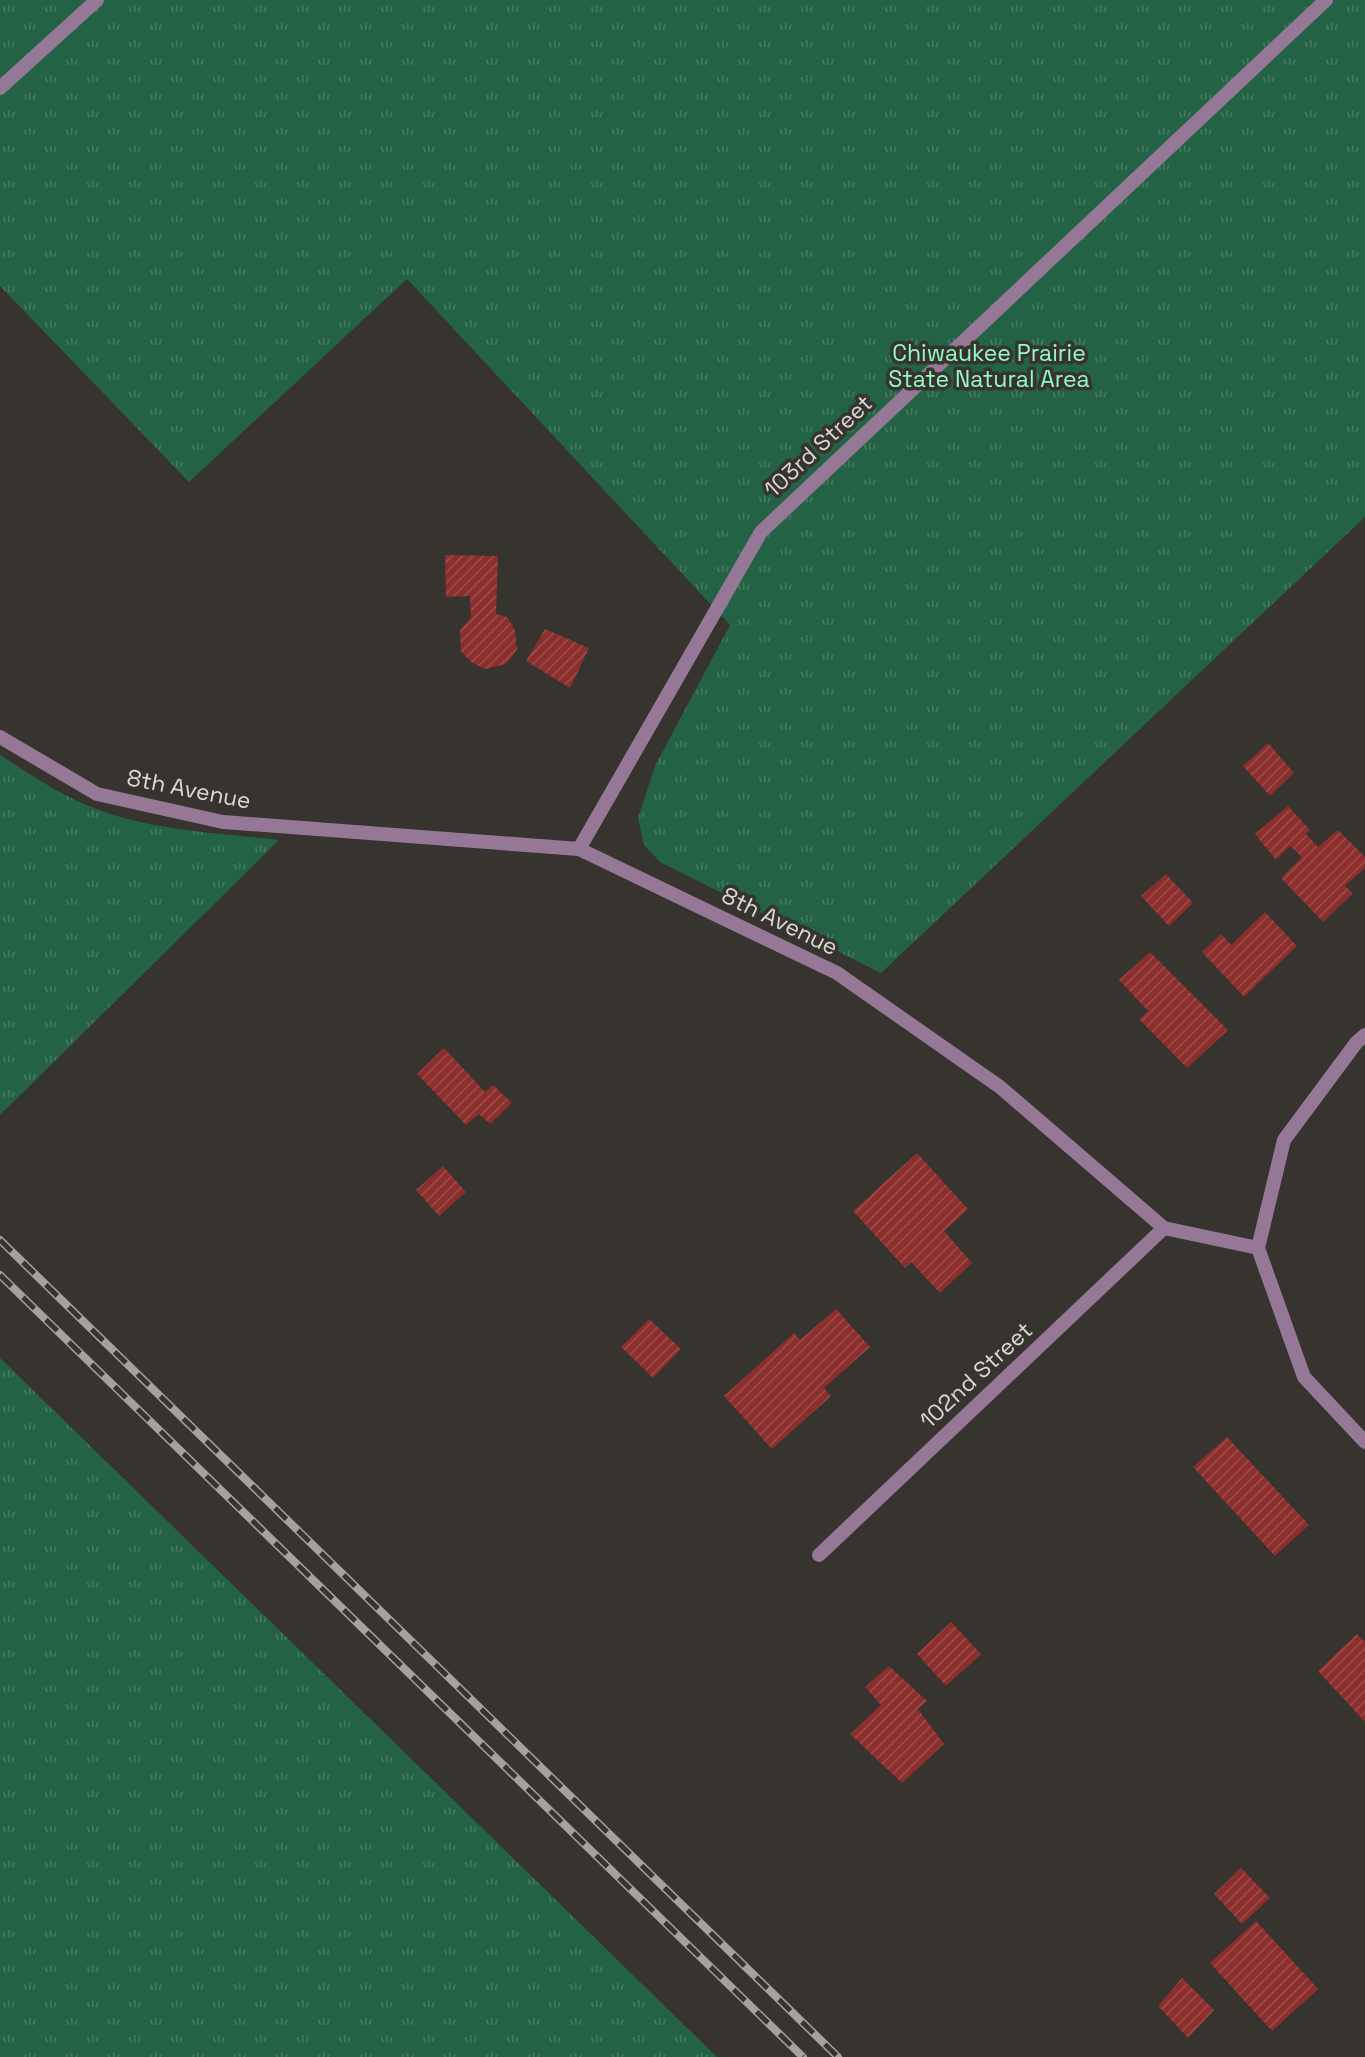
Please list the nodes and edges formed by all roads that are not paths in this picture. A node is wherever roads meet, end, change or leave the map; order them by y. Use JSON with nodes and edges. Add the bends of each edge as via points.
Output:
{"nodes":[{"id":1,"x":97,"y":0,"type":"edge"},
{"id":2,"x":1326,"y":0,"type":"edge"},
{"id":3,"x":0,"y":88,"type":"edge"},
{"id":4,"x":0,"y":737,"type":"edge"},
{"id":5,"x":579,"y":849,"type":"junction"},
{"id":6,"x":1365,"y":1035,"type":"edge"},
{"id":7,"x":1164,"y":1228,"type":"junction"},
{"id":8,"x":1258,"y":1248,"type":"junction"},
{"id":9,"x":1365,"y":1442,"type":"edge"},
{"id":10,"x":819,"y":1555,"type":"dead end"}],
"edges":[{"from":1,"to":3,"type":"street"},
{"from":2,"to":5,"type":"street","name":"103rd Street","via":[[761,532]]},
{"from":4,"to":5,"type":"street","name":"8th Avenue","via":[[97,794],[223,822]]},
{"from":5,"to":7,"type":"street","name":"8th Avenue","via":[[837,973],[1000,1087]]},
{"from":6,"to":8,"type":"street","via":[[1284,1140]]},
{"from":7,"to":8,"type":"street","name":"8th Avenue"},
{"from":7,"to":10,"type":"street","name":"102nd Street"},
{"from":8,"to":9,"type":"street","via":[[1304,1377]]}]}
